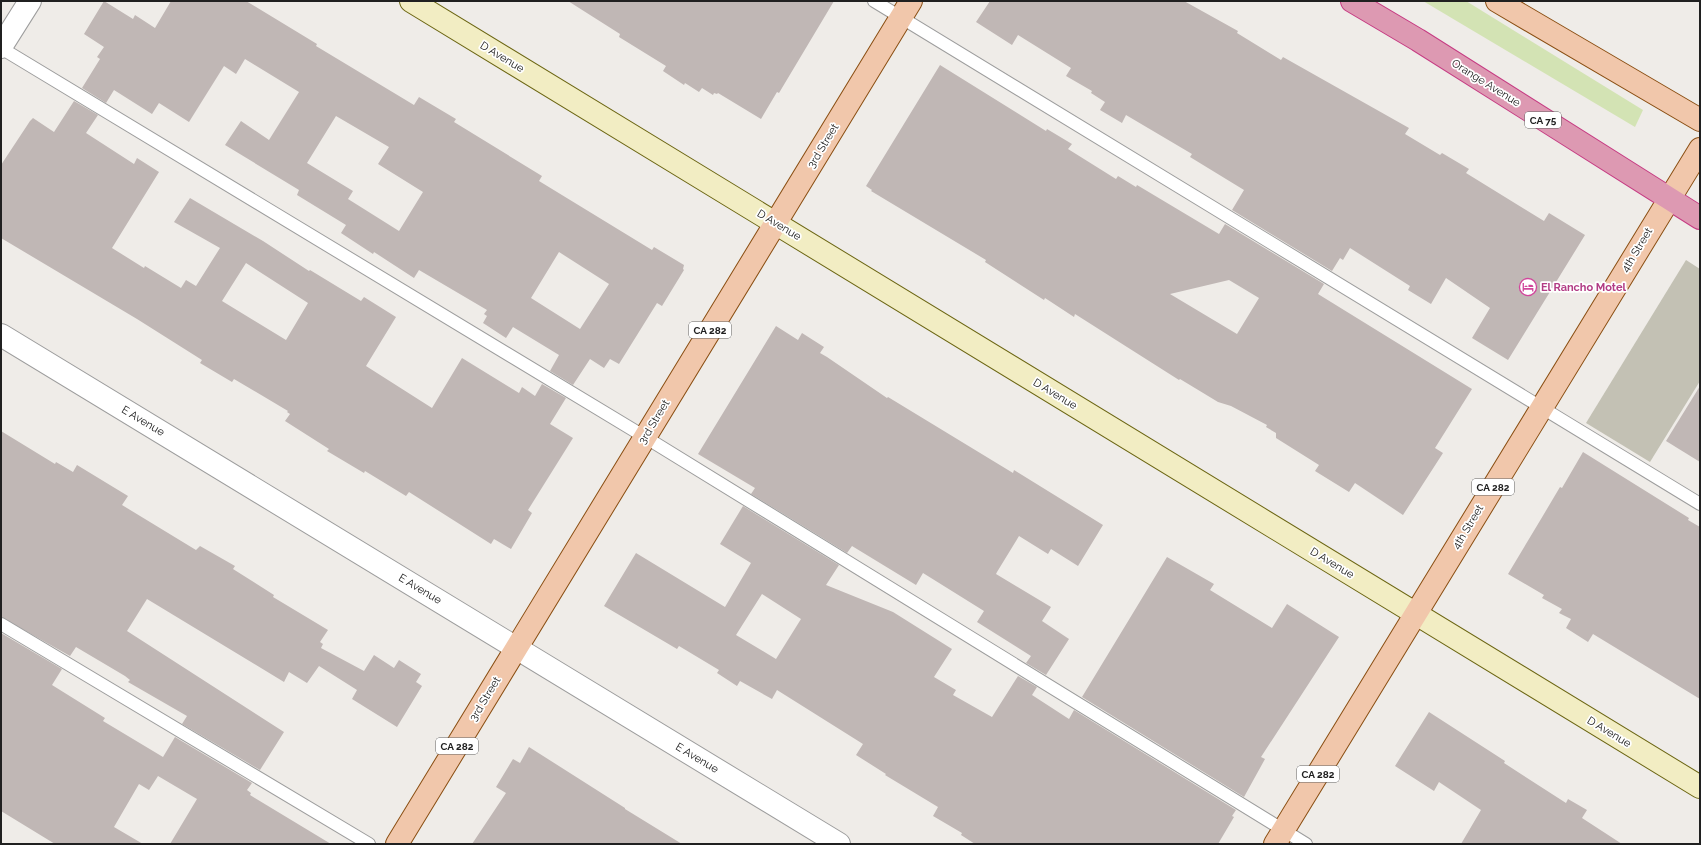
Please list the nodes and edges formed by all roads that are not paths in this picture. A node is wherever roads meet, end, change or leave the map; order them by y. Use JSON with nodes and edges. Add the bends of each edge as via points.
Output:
{"nodes":[{"id":1,"x":30,"y":1,"type":"edge"},
{"id":2,"x":411,"y":1,"type":"edge"},
{"id":3,"x":874,"y":1,"type":"edge"},
{"id":4,"x":1352,"y":1,"type":"edge"},
{"id":5,"x":1497,"y":1,"type":"edge"},
{"id":6,"x":906,"y":9,"type":"edge"},
{"id":7,"x":1,"y":48,"type":"edge"},
{"id":8,"x":1700,"y":120,"type":"edge"},
{"id":9,"x":1700,"y":148,"type":"edge"},
{"id":10,"x":1668,"y":199,"type":"junction"},
{"id":11,"x":1700,"y":218,"type":"edge"},
{"id":12,"x":776,"y":223,"type":"junction"},
{"id":13,"x":1,"y":335,"type":"edge"},
{"id":14,"x":1541,"y":408,"type":"junction"},
{"id":15,"x":645,"y":437,"type":"junction"},
{"id":16,"x":1700,"y":504,"type":"edge"},
{"id":17,"x":1415,"y":614,"type":"junction"},
{"id":18,"x":1,"y":624,"type":"edge"},
{"id":19,"x":516,"y":648,"type":"junction"},
{"id":20,"x":1700,"y":787,"type":"edge"},
{"id":21,"x":1279,"y":837,"type":"edge"},
{"id":22,"x":369,"y":844,"type":"edge"},
{"id":23,"x":397,"y":844,"type":"edge"},
{"id":24,"x":839,"y":844,"type":"edge"},
{"id":25,"x":1306,"y":844,"type":"edge"}],
"edges":[{"from":1,"to":7,"type":"street"},
{"from":2,"to":12,"type":"street","name":"D Avenue"},
{"from":3,"to":6,"type":"lane"},
{"from":4,"to":10,"type":"highway","name":"Orange Avenue","number":"CA 75"},
{"from":5,"to":8,"type":"main road"},
{"from":6,"to":12,"type":"main road","name":"3rd Street","number":"CA 282"},
{"from":6,"to":14,"type":"lane"},
{"from":7,"to":15,"type":"lane"},
{"from":9,"to":10,"type":"main road","name":"4th Street","number":"CA 282"},
{"from":10,"to":11,"type":"highway","name":"Orange Avenue","number":"CA 75"},
{"from":10,"to":14,"type":"main road","name":"4th Street","number":"CA 282"},
{"from":12,"to":15,"type":"main road","name":"3rd Street","number":"CA 282"},
{"from":12,"to":17,"type":"street","name":"D Avenue"},
{"from":13,"to":19,"type":"street","name":"E Avenue"},
{"from":14,"to":16,"type":"lane"},
{"from":14,"to":17,"type":"main road","name":"4th Street","number":"CA 282"},
{"from":15,"to":19,"type":"main road","name":"3rd Street","number":"CA 282"},
{"from":15,"to":21,"type":"lane"},
{"from":17,"to":20,"type":"street","name":"D Avenue"},
{"from":17,"to":21,"type":"main road","name":"4th Street","number":"CA 282"},
{"from":18,"to":22,"type":"lane"},
{"from":19,"to":23,"type":"main road","name":"3rd Street","number":"CA 282"},
{"from":19,"to":24,"type":"street","name":"E Avenue"},
{"from":21,"to":25,"type":"lane"}]}
